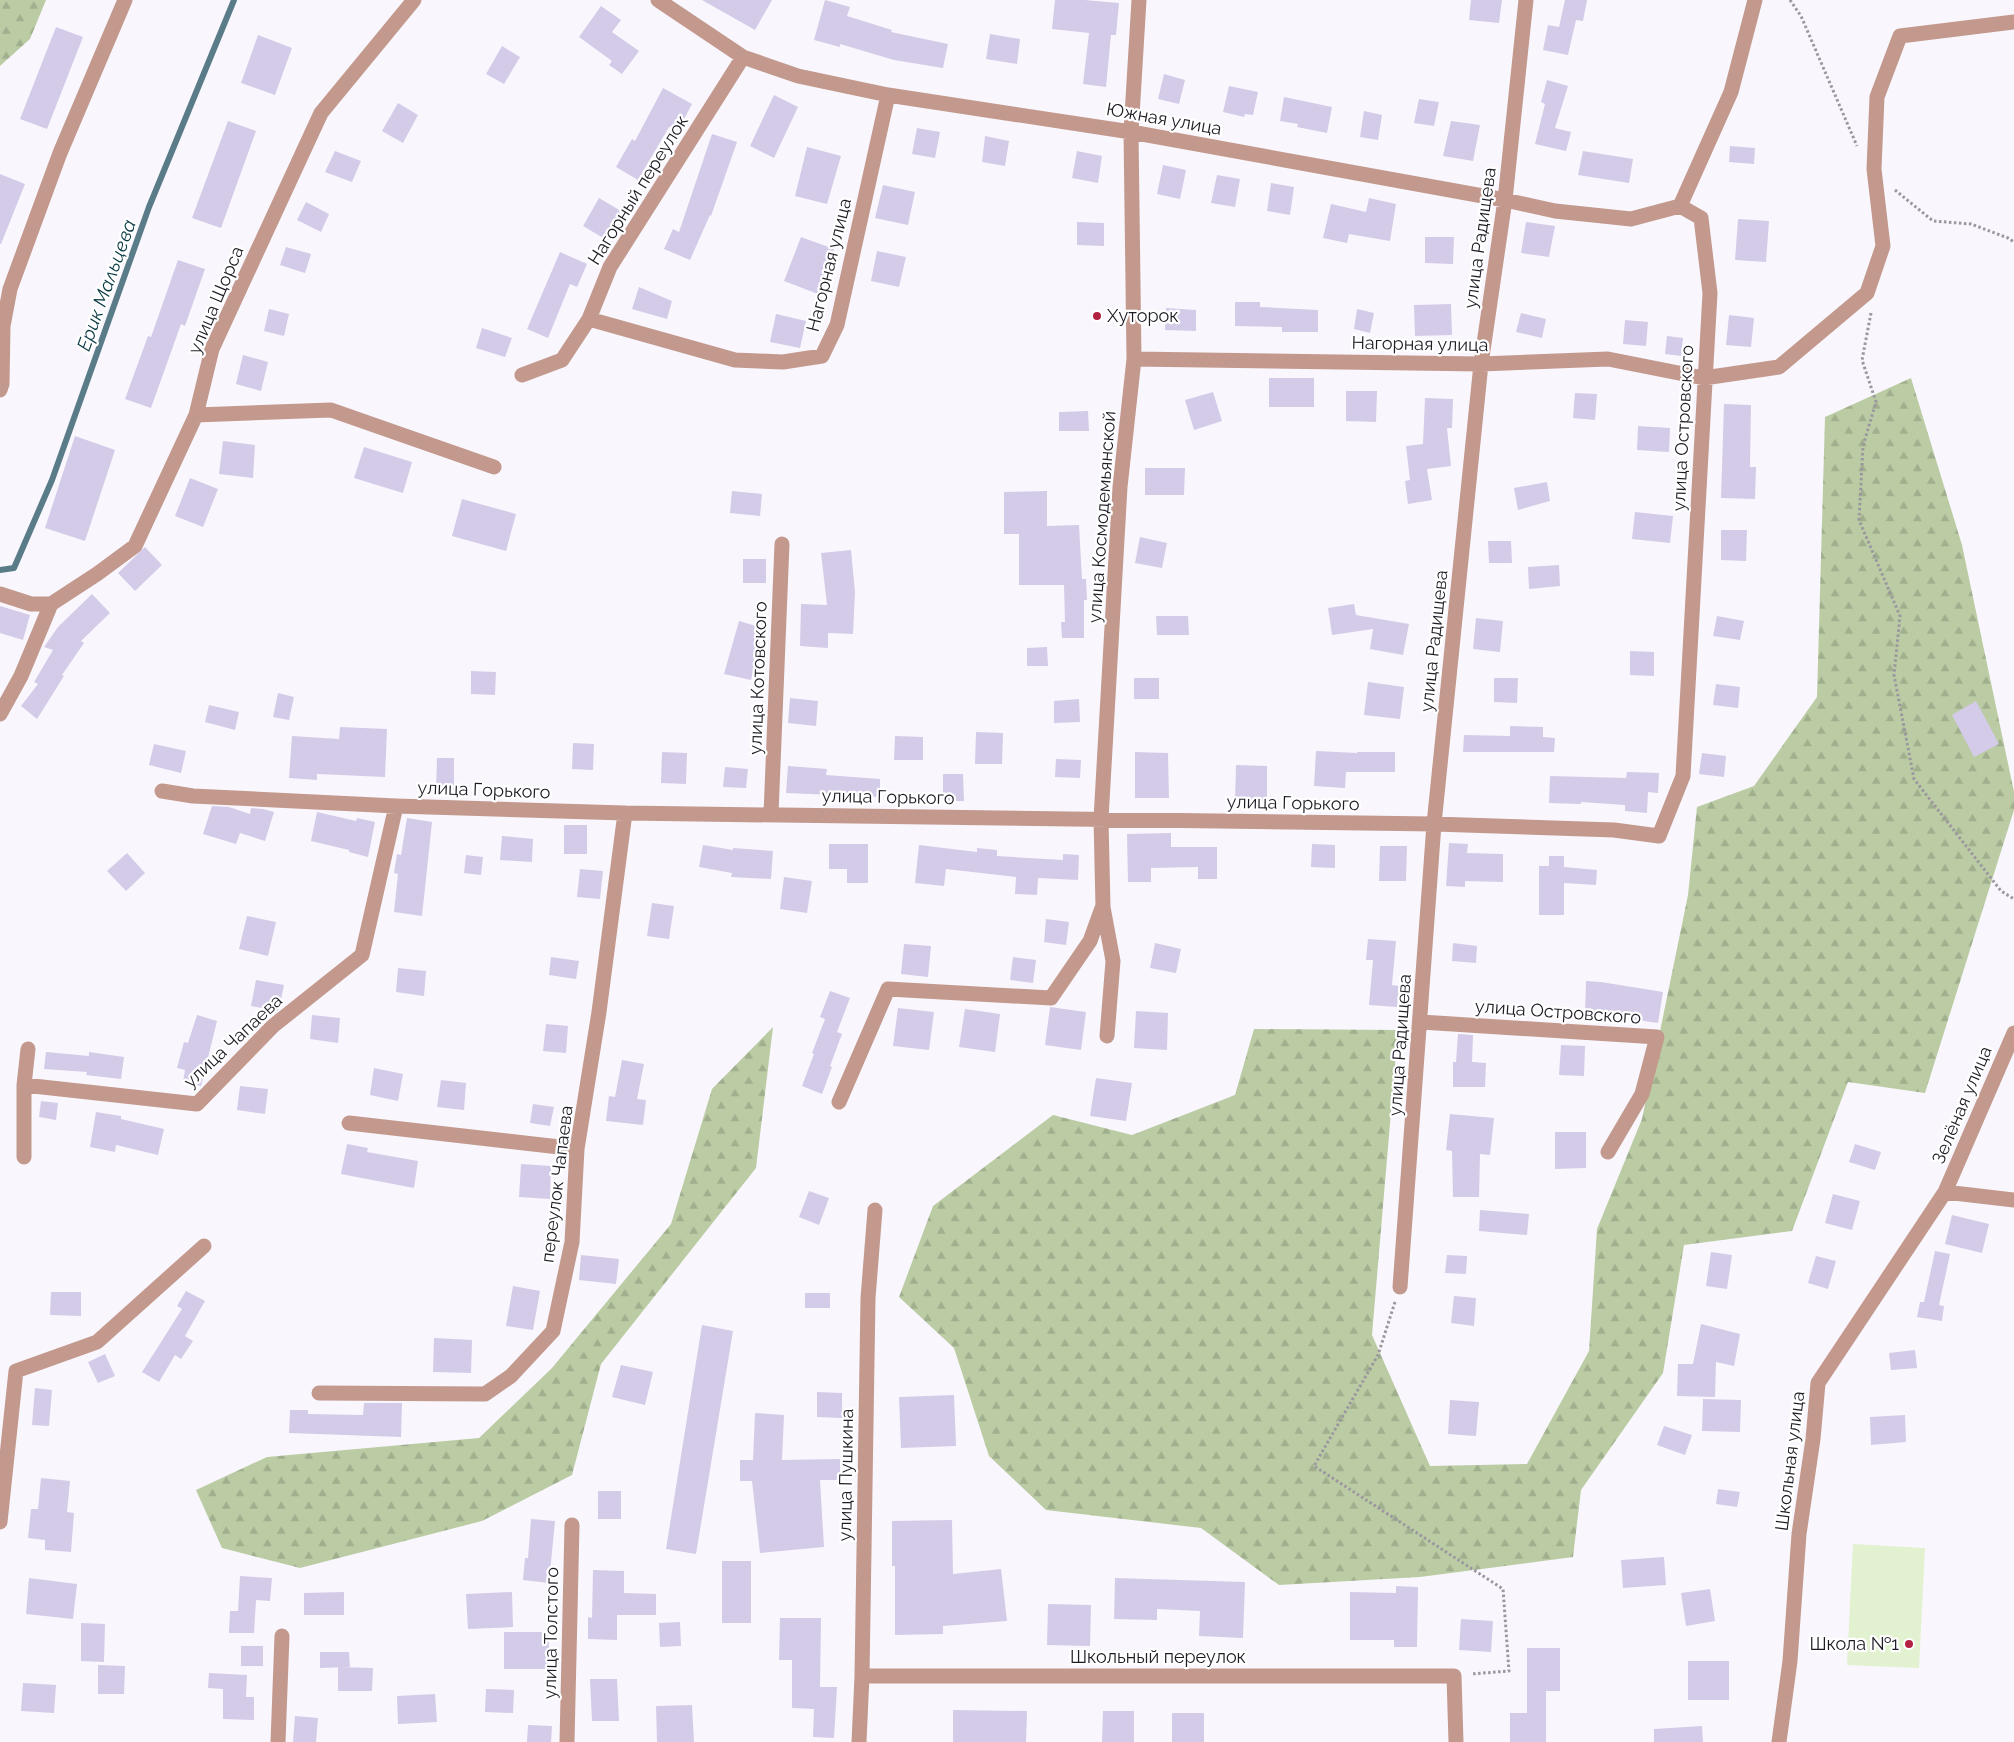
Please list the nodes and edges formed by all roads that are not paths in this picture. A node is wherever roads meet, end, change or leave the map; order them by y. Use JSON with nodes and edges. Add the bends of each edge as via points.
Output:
{"nodes":[{"id":1,"x":125,"y":0,"type":"edge"},
{"id":2,"x":414,"y":0,"type":"edge"},
{"id":3,"x":658,"y":0,"type":"edge"},
{"id":4,"x":1139,"y":0,"type":"edge"},
{"id":5,"x":1526,"y":0,"type":"edge"},
{"id":6,"x":1755,"y":0,"type":"edge"},
{"id":7,"x":2014,"y":22,"type":"edge"},
{"id":8,"x":744,"y":57,"type":"junction"},
{"id":9,"x":888,"y":95,"type":"junction"},
{"id":10,"x":1131,"y":132,"type":"junction"},
{"id":11,"x":1505,"y":200,"type":"junction"},
{"id":12,"x":1680,"y":206,"type":"junction"},
{"id":13,"x":589,"y":319,"type":"junction"},
{"id":14,"x":1134,"y":359,"type":"junction"},
{"id":15,"x":1481,"y":364,"type":"junction"},
{"id":16,"x":522,"y":375,"type":"dead end"},
{"id":17,"x":1704,"y":378,"type":"junction"},
{"id":18,"x":0,"y":390,"type":"edge"},
{"id":19,"x":196,"y":415,"type":"junction"},
{"id":20,"x":494,"y":467,"type":"dead end"},
{"id":21,"x":782,"y":544,"type":"dead end"},
{"id":22,"x":0,"y":594,"type":"edge"},
{"id":23,"x":52,"y":604,"type":"junction"},
{"id":24,"x":0,"y":714,"type":"edge"},
{"id":25,"x":162,"y":791,"type":"dead end"},
{"id":26,"x":396,"y":806,"type":"junction"},
{"id":27,"x":625,"y":813,"type":"junction"},
{"id":28,"x":771,"y":814,"type":"junction"},
{"id":29,"x":1101,"y":819,"type":"junction"},
{"id":30,"x":1434,"y":824,"type":"junction"},
{"id":31,"x":1614,"y":830,"type":"joint"},
{"id":32,"x":1103,"y":907,"type":"junction"},
{"id":33,"x":1421,"y":1022,"type":"junction"},
{"id":34,"x":2014,"y":1033,"type":"edge"},
{"id":35,"x":1107,"y":1036,"type":"dead end"},
{"id":36,"x":28,"y":1049,"type":"dead end"},
{"id":37,"x":24,"y":1086,"type":"junction"},
{"id":38,"x":839,"y":1102,"type":"dead end"},
{"id":39,"x":349,"y":1123,"type":"dead end"},
{"id":40,"x":577,"y":1149,"type":"junction"},
{"id":41,"x":1608,"y":1152,"type":"dead end"},
{"id":42,"x":24,"y":1157,"type":"dead end"},
{"id":43,"x":1945,"y":1192,"type":"junction"},
{"id":44,"x":2014,"y":1200,"type":"edge"},
{"id":45,"x":875,"y":1210,"type":"dead end"},
{"id":46,"x":204,"y":1246,"type":"dead end"},
{"id":47,"x":1400,"y":1288,"type":"road end"},
{"id":48,"x":319,"y":1393,"type":"dead end"},
{"id":49,"x":0,"y":1522,"type":"edge"},
{"id":50,"x":572,"y":1525,"type":"dead end"},
{"id":51,"x":282,"y":1636,"type":"dead end"},
{"id":52,"x":862,"y":1676,"type":"junction"},
{"id":53,"x":278,"y":1742,"type":"edge"},
{"id":54,"x":567,"y":1742,"type":"edge"},
{"id":55,"x":859,"y":1742,"type":"edge"},
{"id":56,"x":1456,"y":1742,"type":"edge"},
{"id":57,"x":1779,"y":1742,"type":"edge"}],
"edges":[{"from":1,"to":18,"type":"street","via":[[60,153],[10,289],[3,326]]},
{"from":2,"to":19,"type":"street","name":"улица Щорса","via":[[321,113],[212,349]]},
{"from":3,"to":8,"type":"street","name":"Южная улица"},
{"from":4,"to":10,"type":"street","name":"улица Космодемьянской"},
{"from":5,"to":11,"type":"street","name":"улица Радищева"},
{"from":6,"to":12,"type":"street","via":[[1731,92]]},
{"from":7,"to":17,"type":"street","via":[[1900,36],[1877,97],[1874,169],[1883,246],[1867,293],[1779,367]]},
{"from":8,"to":9,"type":"street","name":"Южная улица","via":[[798,76]]},
{"from":8,"to":13,"type":"street","name":"Нагорный переулок","via":[[610,267]]},
{"from":9,"to":10,"type":"street","name":"Южная улица"},
{"from":9,"to":13,"type":"street","name":"Нагорная улица","via":[[837,325],[822,356],[783,362],[736,360]]},
{"from":10,"to":11,"type":"street","name":"Южная улица"},
{"from":10,"to":14,"type":"street","name":"улица Космодемьянской"},
{"from":11,"to":12,"type":"street","name":"Южная улица","via":[[1555,211],[1631,219]]},
{"from":11,"to":15,"type":"street","name":"улица Радищева"},
{"from":12,"to":17,"type":"street","name":"улица Островского","via":[[1701,218],[1710,293]]},
{"from":13,"to":16,"type":"street","name":"Нагорный переулок","via":[[562,360]]},
{"from":14,"to":15,"type":"street","name":"Нагорная улица"},
{"from":14,"to":29,"type":"street","name":"улица Космодемьянской","via":[[1120,487]]},
{"from":15,"to":17,"type":"street","name":"Нагорная улица","via":[[1608,359]]},
{"from":15,"to":30,"type":"street","name":"улица Радищева"},
{"from":17,"to":31,"type":"street","name":"улица Островского","via":[[1683,776],[1659,836]]},
{"from":19,"to":20,"type":"street","via":[[331,410]]},
{"from":19,"to":23,"type":"street","name":"улица Щорса","via":[[135,546]]},
{"from":21,"to":28,"type":"street","name":"улица Котовского"},
{"from":22,"to":23,"type":"street","via":[[32,604]]},
{"from":23,"to":24,"type":"street","via":[[21,676]]},
{"from":25,"to":26,"type":"street","name":"улица Горького","via":[[193,796]]},
{"from":26,"to":27,"type":"street","name":"улица Горького"},
{"from":26,"to":37,"type":"street","name":"улица Чапаева","via":[[362,955],[273,1026],[197,1104]]},
{"from":27,"to":28,"type":"street","name":"улица Горького"},
{"from":27,"to":40,"type":"street","name":"переулок Чапаева"},
{"from":28,"to":29,"type":"street","name":"улица Горького"},
{"from":29,"to":30,"type":"street","name":"улица Горького"},
{"from":29,"to":32,"type":"street","name":"улица Космодемьянской"},
{"from":30,"to":31,"type":"street","name":"улица Горького"},
{"from":30,"to":33,"type":"street","name":"улица Радищева"},
{"from":32,"to":35,"type":"street","name":"улица Космодемьянской","via":[[1113,962]]},
{"from":32,"to":38,"type":"street","via":[[1090,941],[1051,998],[888,989]]},
{"from":33,"to":41,"type":"street","name":"улица Островского","via":[[1656,1037],[1642,1094]]},
{"from":33,"to":47,"type":"street","name":"улица Радищева"},
{"from":34,"to":43,"type":"street","name":"Зелёная улица"},
{"from":36,"to":37,"type":"street"},
{"from":37,"to":42,"type":"street"},
{"from":39,"to":40,"type":"street"},
{"from":40,"to":48,"type":"street","name":"переулок Чапаева","via":[[572,1242],[553,1331],[511,1376],[485,1394]]},
{"from":43,"to":44,"type":"street"},
{"from":43,"to":57,"type":"street","name":"Школьная улица","via":[[1818,1383],[1799,1534],[1790,1661]]},
{"from":45,"to":52,"type":"street","name":"улица Пушкина","via":[[868,1298]]},
{"from":46,"to":49,"type":"street","via":[[97,1342],[16,1372]]},
{"from":50,"to":54,"type":"street","name":"улица Толстого"},
{"from":51,"to":53,"type":"street"},
{"from":52,"to":55,"type":"street","name":"улица Пушкина"},
{"from":52,"to":56,"type":"street","name":"Школьный переулок","via":[[1454,1676]]}]}
